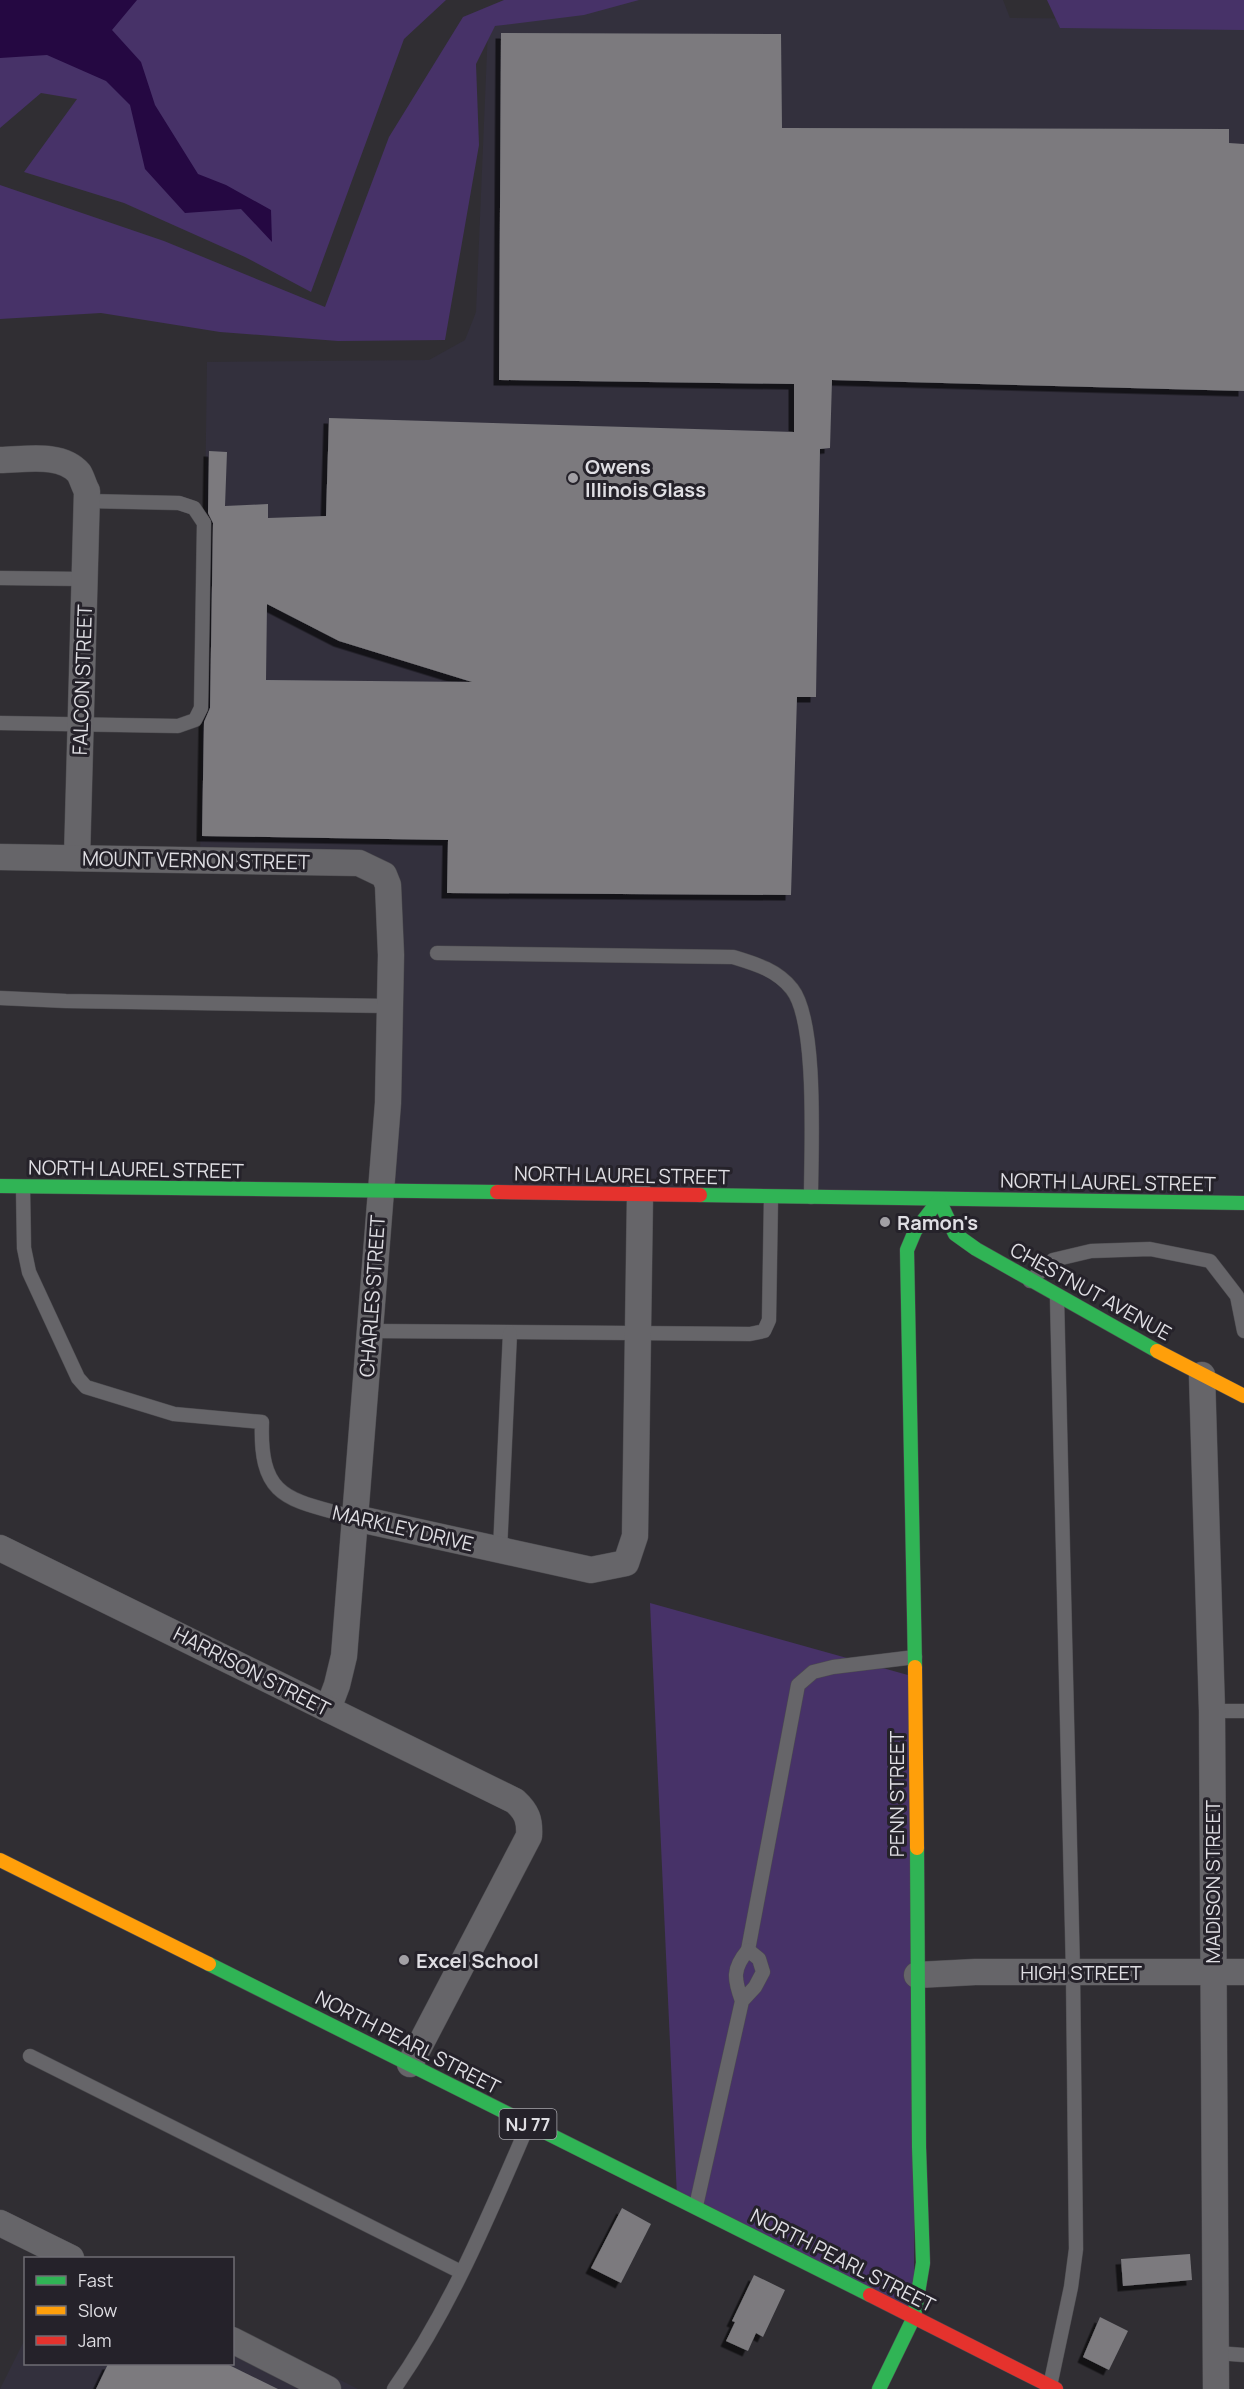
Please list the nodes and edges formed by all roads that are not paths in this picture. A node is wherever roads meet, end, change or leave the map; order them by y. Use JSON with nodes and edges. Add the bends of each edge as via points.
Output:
{"nodes":[{"id":1,"x":0,"y":460,"type":"edge"},
{"id":2,"x":87,"y":501,"type":"junction"},
{"id":3,"x":0,"y":578,"type":"edge"},
{"id":4,"x":85,"y":579,"type":"junction"},
{"id":5,"x":0,"y":723,"type":"edge"},
{"id":6,"x":81,"y":724,"type":"junction"},
{"id":7,"x":0,"y":857,"type":"edge"},
{"id":8,"x":77,"y":858,"type":"junction"},
{"id":9,"x":386,"y":880,"type":"joint"},
{"id":10,"x":438,"y":953,"type":"dead end"},
{"id":11,"x":0,"y":998,"type":"edge"},
{"id":12,"x":390,"y":1005,"type":"junction"},
{"id":13,"x":0,"y":1186,"type":"edge"},
{"id":14,"x":23,"y":1187,"type":"junction"},
{"id":15,"x":381,"y":1190,"type":"junction"},
{"id":16,"x":640,"y":1195,"type":"junction"},
{"id":17,"x":771,"y":1197,"type":"junction"},
{"id":18,"x":811,"y":1197,"type":"junction"},
{"id":19,"x":939,"y":1200,"type":"junction"},
{"id":20,"x":1244,"y":1203,"type":"edge"},
{"id":21,"x":1030,"y":1281,"type":"junction"},
{"id":22,"x":1056,"y":1296,"type":"junction"},
{"id":23,"x":369,"y":1331,"type":"junction"},
{"id":24,"x":1244,"y":1331,"type":"edge"},
{"id":25,"x":510,"y":1333,"type":"junction"},
{"id":26,"x":638,"y":1335,"type":"junction"},
{"id":27,"x":1202,"y":1375,"type":"junction"},
{"id":28,"x":1240,"y":1390,"type":"edge"},
{"id":29,"x":355,"y":1518,"type":"junction"},
{"id":30,"x":0,"y":1548,"type":"edge"},
{"id":31,"x":500,"y":1550,"type":"junction"},
{"id":32,"x":915,"y":1657,"type":"junction"},
{"id":33,"x":328,"y":1709,"type":"junction"},
{"id":34,"x":1212,"y":1711,"type":"junction"},
{"id":35,"x":1244,"y":1711,"type":"edge"},
{"id":36,"x":0,"y":1860,"type":"edge"},
{"id":37,"x":748,"y":1950,"type":"junction"},
{"id":38,"x":1073,"y":1972,"type":"junction"},
{"id":39,"x":1212,"y":1972,"type":"junction"},
{"id":40,"x":1244,"y":1972,"type":"edge"},
{"id":41,"x":917,"y":1975,"type":"junction"},
{"id":42,"x":742,"y":2001,"type":"junction"},
{"id":43,"x":30,"y":2056,"type":"dead end"},
{"id":44,"x":410,"y":2064,"type":"junction"},
{"id":45,"x":528,"y":2125,"type":"junction"},
{"id":46,"x":696,"y":2206,"type":"junction"},
{"id":47,"x":0,"y":2223,"type":"edge"},
{"id":48,"x":67,"y":2257,"type":"edge"},
{"id":49,"x":461,"y":2272,"type":"junction"},
{"id":50,"x":914,"y":2318,"type":"junction"},
{"id":51,"x":234,"y":2341,"type":"edge"},
{"id":52,"x":1217,"y":2353,"type":"junction"},
{"id":53,"x":1244,"y":2355,"type":"edge"},
{"id":54,"x":1053,"y":2388,"type":"edge"},
{"id":55,"x":328,"y":2389,"type":"edge"},
{"id":56,"x":394,"y":2389,"type":"edge"},
{"id":57,"x":879,"y":2389,"type":"edge"},
{"id":58,"x":1216,"y":2389,"type":"edge"}],
"edges":[{"from":1,"to":2,"type":"street","name":"FALCON STREET","via":[[48,459],[65,463],[78,473],[87,491]]},
{"from":2,"to":4,"type":"street","name":"FALCON STREET"},
{"from":2,"to":6,"type":"lane","via":[[179,503],[194,508],[204,523],[201,708],[195,720],[178,726]]},
{"from":3,"to":4,"type":"lane"},
{"from":4,"to":6,"type":"street","name":"FALCON STREET"},
{"from":5,"to":6,"type":"lane"},
{"from":6,"to":8,"type":"street","name":"FALCON STREET"},
{"from":7,"to":8,"type":"street","name":"MOUNT VERNON STREET"},
{"from":8,"to":9,"type":"street","name":"MOUNT VERNON STREET","via":[[359,863]]},
{"from":9,"to":12,"type":"street","name":"CHARLES STREET"},
{"from":10,"to":18,"type":"lane","via":[[733,957],[766,967],[793,990],[806,1022]]},
{"from":11,"to":12,"type":"lane"},
{"from":12,"to":15,"type":"street","name":"CHARLES STREET"},
{"from":13,"to":14,"type":"street","name":"NORTH LAUREL STREET"},
{"from":14,"to":15,"type":"street","name":"NORTH LAUREL STREET"},
{"from":14,"to":29,"type":"lane","name":"MARKLEY DRIVE","via":[[24,1248],[29,1272],[78,1378],[86,1387],[174,1414],[262,1422],[265,1468],[278,1489],[295,1500]]},
{"from":15,"to":16,"type":"street","name":"NORTH LAUREL STREET"},
{"from":15,"to":23,"type":"street","name":"CHARLES STREET"},
{"from":16,"to":17,"type":"street","name":"NORTH LAUREL STREET"},
{"from":16,"to":26,"type":"street","name":"MARKLEY DRIVE"},
{"from":17,"to":18,"type":"street","name":"NORTH LAUREL STREET"},
{"from":17,"to":26,"type":"lane","via":[[769,1320],[764,1331]]},
{"from":18,"to":19,"type":"street","name":"NORTH LAUREL STREET"},
{"from":19,"to":20,"type":"street","name":"NORTH LAUREL STREET"},
{"from":19,"to":21,"type":"street","name":"CHESTNUT AVENUE","via":[[955,1234]]},
{"from":19,"to":32,"type":"street","name":"PENN STREET","via":[[915,1231],[907,1250]]},
{"from":21,"to":22,"type":"street","name":"CHESTNUT AVENUE"},
{"from":21,"to":24,"type":"lane","via":[[1053,1260],[1090,1251],[1149,1249],[1210,1261],[1236,1296]]},
{"from":22,"to":27,"type":"street","name":"CHESTNUT AVENUE"},
{"from":22,"to":38,"type":"lane"},
{"from":23,"to":25,"type":"lane"},
{"from":23,"to":29,"type":"street","name":"CHARLES STREET"},
{"from":25,"to":26,"type":"lane"},
{"from":25,"to":31,"type":"lane"},
{"from":26,"to":31,"type":"street","name":"MARKLEY DRIVE","via":[[635,1536],[626,1563],[591,1570]]},
{"from":27,"to":28,"type":"street","name":"CHESTNUT AVENUE"},
{"from":27,"to":34,"type":"street","name":"MADISON STREET"},
{"from":29,"to":31,"type":"street","name":"MARKLEY DRIVE"},
{"from":29,"to":33,"type":"street","name":"CHARLES STREET","via":[[344,1656]]},
{"from":30,"to":33,"type":"street","name":"HARRISON STREET"},
{"from":32,"to":37,"type":"lane","via":[[823,1669],[798,1685]]},
{"from":32,"to":41,"type":"street","name":"PENN STREET"},
{"from":33,"to":44,"type":"street","name":"HARRISON STREET","via":[[515,1801],[525,1810],[530,1824],[529,1836]]},
{"from":34,"to":35,"type":"lane"},
{"from":34,"to":39,"type":"street","name":"MADISON STREET"},
{"from":36,"to":44,"type":"street","name":"NORTH PEARL STREET","number":"NJ 77"},
{"from":37,"to":42,"type":"lane","via":[[737,1963],[736,1983]]},
{"from":37,"to":42,"type":"lane","via":[[759,1959],[763,1972]]},
{"from":38,"to":39,"type":"street","name":"HIGH STREET"},
{"from":38,"to":41,"type":"street","name":"HIGH STREET"},
{"from":38,"to":54,"type":"lane","via":[[1076,2249]]},
{"from":39,"to":40,"type":"street","name":"HIGH STREET"},
{"from":39,"to":52,"type":"street","name":"MADISON STREET"},
{"from":41,"to":50,"type":"street","name":"PENN STREET","via":[[922,2263]]},
{"from":42,"to":46,"type":"lane"},
{"from":43,"to":49,"type":"lane"},
{"from":44,"to":45,"type":"street","name":"NORTH PEARL STREET","number":"NJ 77"},
{"from":45,"to":46,"type":"street","name":"NORTH PEARL STREET","number":"NJ 77"},
{"from":45,"to":49,"type":"lane"},
{"from":46,"to":50,"type":"street","name":"NORTH PEARL STREET","number":"NJ 77"},
{"from":47,"to":48,"type":"street"},
{"from":49,"to":56,"type":"lane"},
{"from":50,"to":54,"type":"street","name":"NORTH PEARL STREET","number":"NJ 77"},
{"from":50,"to":57,"type":"street","name":"PENN STREET"},
{"from":51,"to":55,"type":"street"},
{"from":52,"to":53,"type":"lane"},
{"from":52,"to":58,"type":"street","name":"MADISON STREET"}]}
